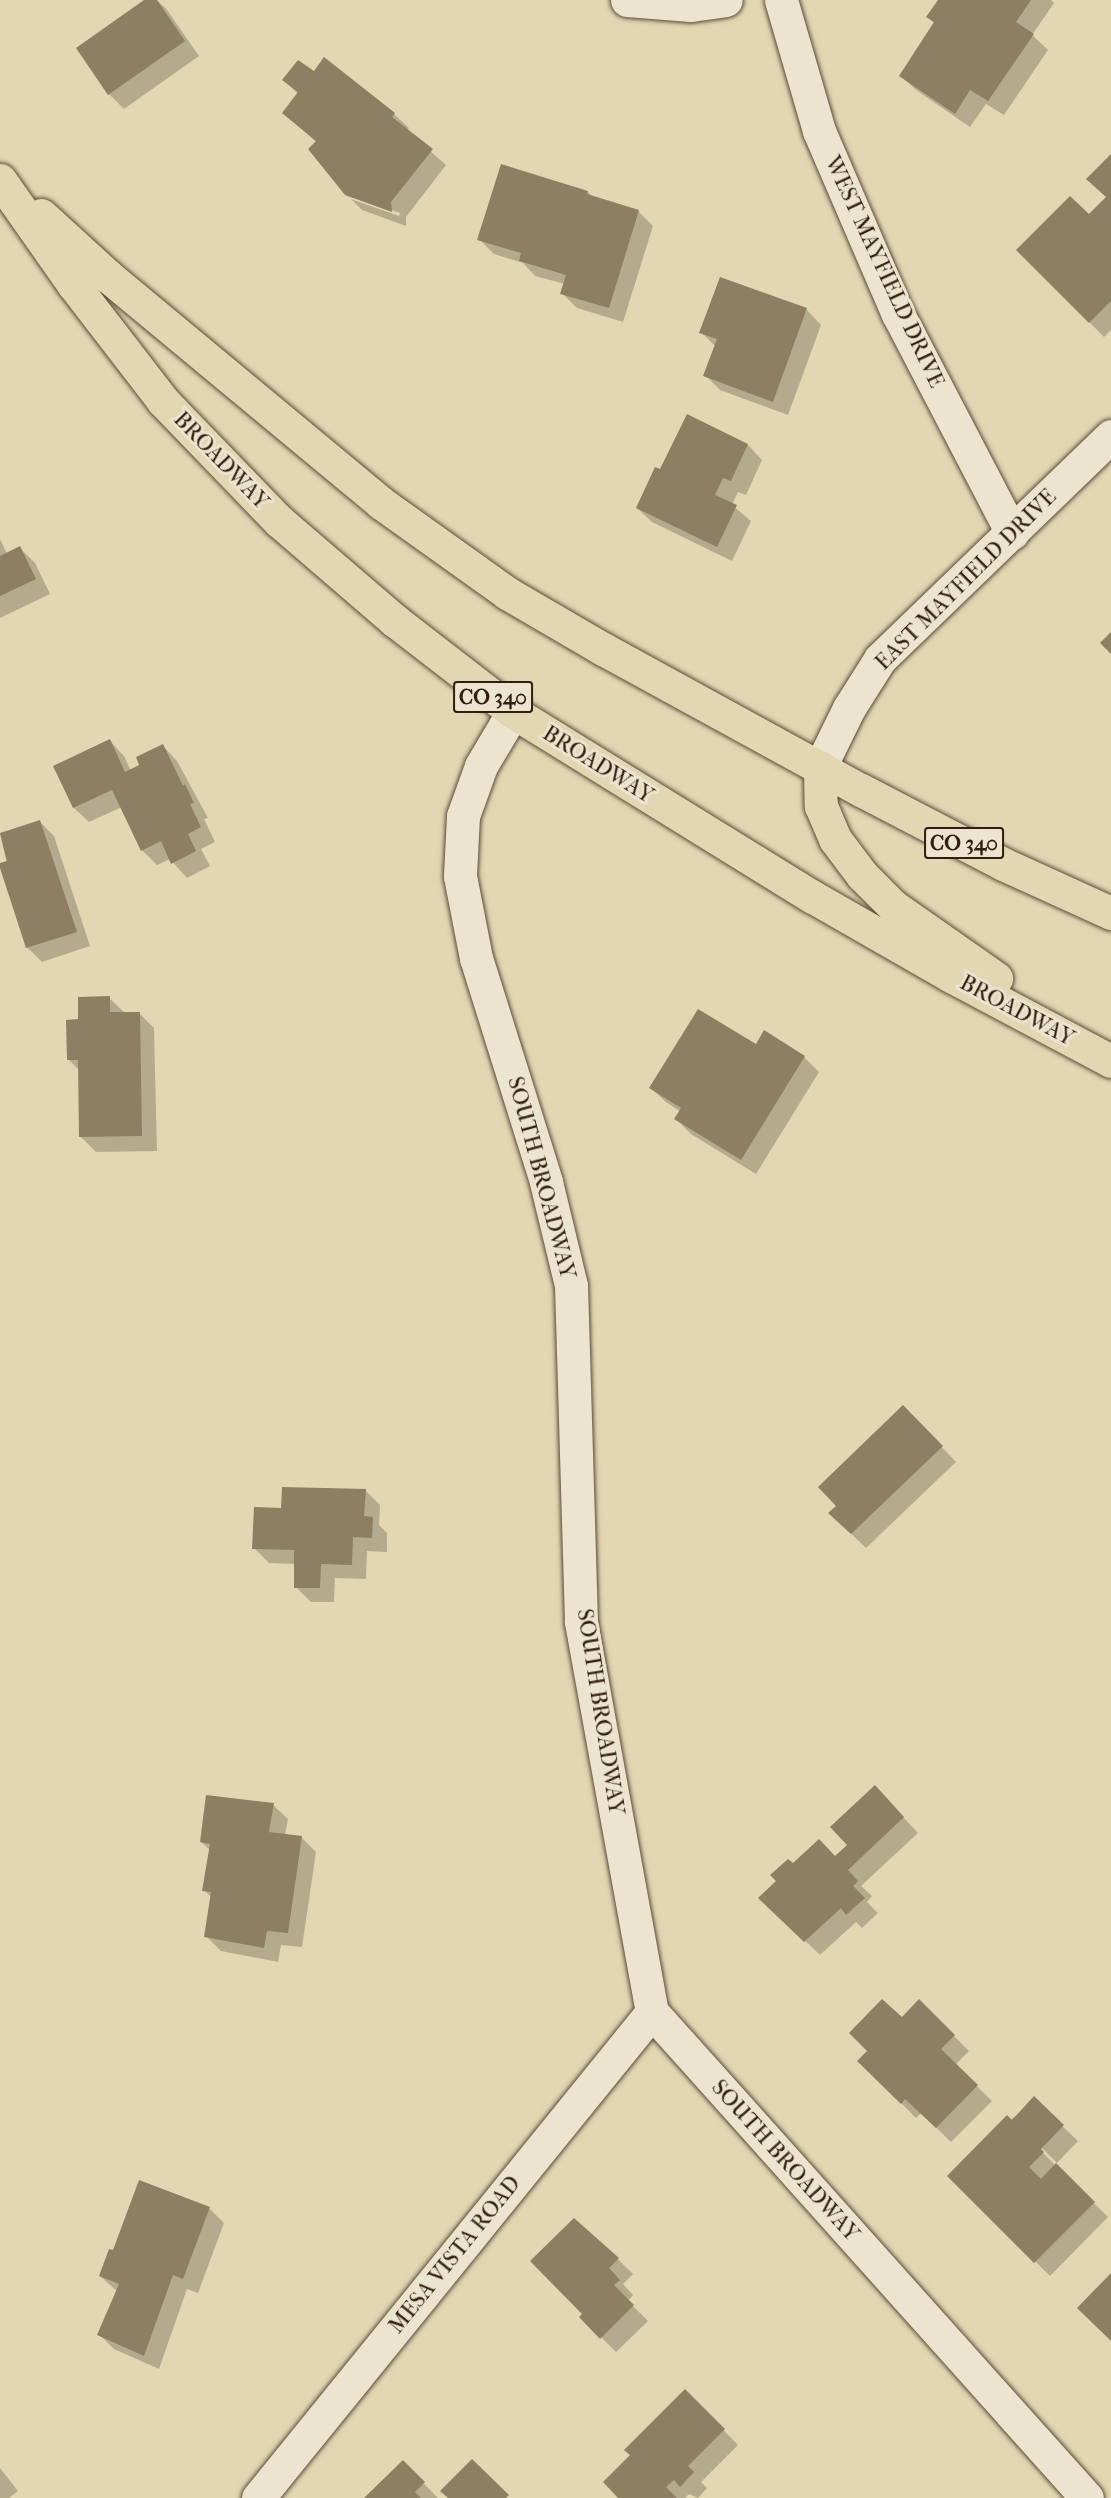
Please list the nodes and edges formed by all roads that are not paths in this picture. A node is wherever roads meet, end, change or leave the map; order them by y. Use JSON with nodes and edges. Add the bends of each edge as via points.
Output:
{"nodes":[{"id":1,"x":627,"y":0,"type":"edge"},
{"id":2,"x":726,"y":0,"type":"edge"},
{"id":3,"x":781,"y":0,"type":"edge"},
{"id":4,"x":0,"y":178,"type":"edge"},
{"id":5,"x":1111,"y":436,"type":"edge"},
{"id":6,"x":1012,"y":533,"type":"junction"},
{"id":7,"x":513,"y":712,"type":"junction"},
{"id":8,"x":820,"y":767,"type":"junction"},
{"id":9,"x":1111,"y":913,"type":"edge"},
{"id":10,"x":1111,"y":1052,"type":"edge"},
{"id":11,"x":1111,"y":1062,"type":"edge"},
{"id":12,"x":652,"y":2012,"type":"junction"},
{"id":13,"x":258,"y":2498,"type":"edge"},
{"id":14,"x":1087,"y":2498,"type":"edge"}],
"edges":[{"from":1,"to":2,"type":"street","via":[[691,4]]},
{"from":3,"to":6,"type":"street","name":"WEST MAYFIELD DRIVE","via":[[819,131],[898,314]]},
{"from":4,"to":7,"type":"main road","name":"BROADWAY","number":"CO 340","via":[[72,284],[172,409],[279,521],[394,620]]},
{"from":4,"to":8,"type":"main road","name":"BROADWAY","number":"CO 340","via":[[109,277],[381,503],[507,592],[613,655]]},
{"from":5,"to":6,"type":"street","name":"EAST MAYFIELD DRIVE"},
{"from":6,"to":8,"type":"street","name":"EAST MAYFIELD DRIVE","via":[[880,659],[849,708]]},
{"from":7,"to":11,"type":"main road","name":"BROADWAY","number":"CO 340","via":[[813,897]]},
{"from":7,"to":12,"type":"street","name":"SOUTH BROADWAY","via":[[481,766],[463,816],[460,876],[476,958],[546,1182],[571,1285],[582,1622]]},
{"from":8,"to":9,"type":"main road","name":"BROADWAY","number":"CO 340","via":[[1003,864]]},
{"from":8,"to":10,"type":"main road","via":[[821,806],[836,840],[862,875],[893,906],[971,963]]},
{"from":12,"to":13,"type":"street","name":"MESA VISTA ROAD"},
{"from":12,"to":14,"type":"street","name":"SOUTH BROADWAY"}]}
